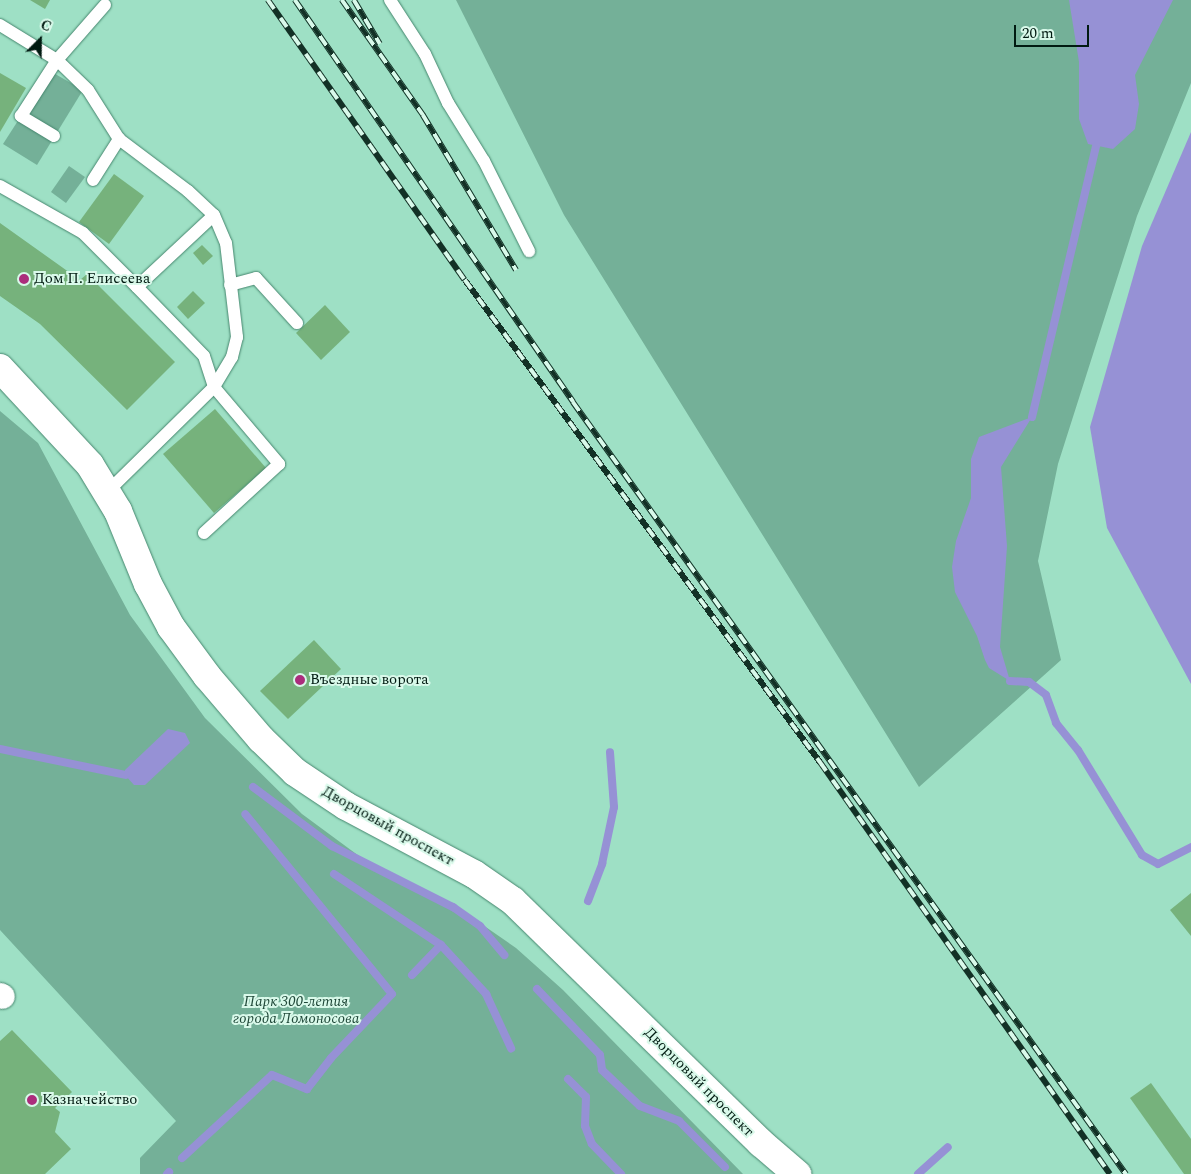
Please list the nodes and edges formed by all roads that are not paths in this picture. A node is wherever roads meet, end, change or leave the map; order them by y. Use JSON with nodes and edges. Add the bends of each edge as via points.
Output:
{"nodes":[{"id":1,"x":390,"y":0,"type":"edge"},
{"id":2,"x":105,"y":5,"type":"dead end"},
{"id":3,"x":0,"y":25,"type":"edge"},
{"id":4,"x":56,"y":60,"type":"junction"},
{"id":5,"x":54,"y":136,"type":"dead end"},
{"id":6,"x":118,"y":139,"type":"junction"},
{"id":7,"x":93,"y":180,"type":"dead end"},
{"id":8,"x":0,"y":186,"type":"edge"},
{"id":9,"x":214,"y":215,"type":"junction"},
{"id":10,"x":529,"y":251,"type":"dead end"},
{"id":11,"x":230,"y":285,"type":"junction"},
{"id":12,"x":137,"y":287,"type":"junction"},
{"id":13,"x":297,"y":323,"type":"dead end"},
{"id":14,"x":0,"y":368,"type":"edge"},
{"id":15,"x":214,"y":387,"type":"junction"},
{"id":16,"x":108,"y":491,"type":"junction"},
{"id":17,"x":204,"y":533,"type":"dead end"},
{"id":18,"x":761,"y":1144,"type":"junction"},
{"id":19,"x":781,"y":1174,"type":"edge"},
{"id":20,"x":798,"y":1174,"type":"edge"}],
"edges":[{"from":1,"to":10,"type":"lane","via":[[425,54],[448,103],[484,161]]},
{"from":2,"to":4,"type":"lane"},
{"from":3,"to":4,"type":"lane"},
{"from":4,"to":5,"type":"lane","via":[[21,116]]},
{"from":4,"to":6,"type":"lane","via":[[88,90]]},
{"from":6,"to":7,"type":"lane"},
{"from":6,"to":9,"type":"lane","via":[[188,191]]},
{"from":8,"to":12,"type":"lane","via":[[83,233]]},
{"from":9,"to":11,"type":"lane","via":[[226,243]]},
{"from":9,"to":12,"type":"lane"},
{"from":11,"to":13,"type":"lane","via":[[256,278]]},
{"from":11,"to":15,"type":"lane","via":[[236,337],[232,357]]},
{"from":12,"to":15,"type":"lane","via":[[204,356]]},
{"from":14,"to":16,"type":"main road","name":"Дворцовый проспект","via":[[90,464]]},
{"from":15,"to":16,"type":"lane"},
{"from":15,"to":17,"type":"lane","via":[[279,464]]},
{"from":16,"to":18,"type":"main road","name":"Дворцовый проспект","via":[[148,584],[172,627],[207,676],[260,739],[295,772],[346,806],[474,874],[513,901]]},
{"from":18,"to":19,"type":"main road","name":"Дворцовый проспект"},
{"from":18,"to":20,"type":"main road","name":"Дворцовый проспект"}]}
